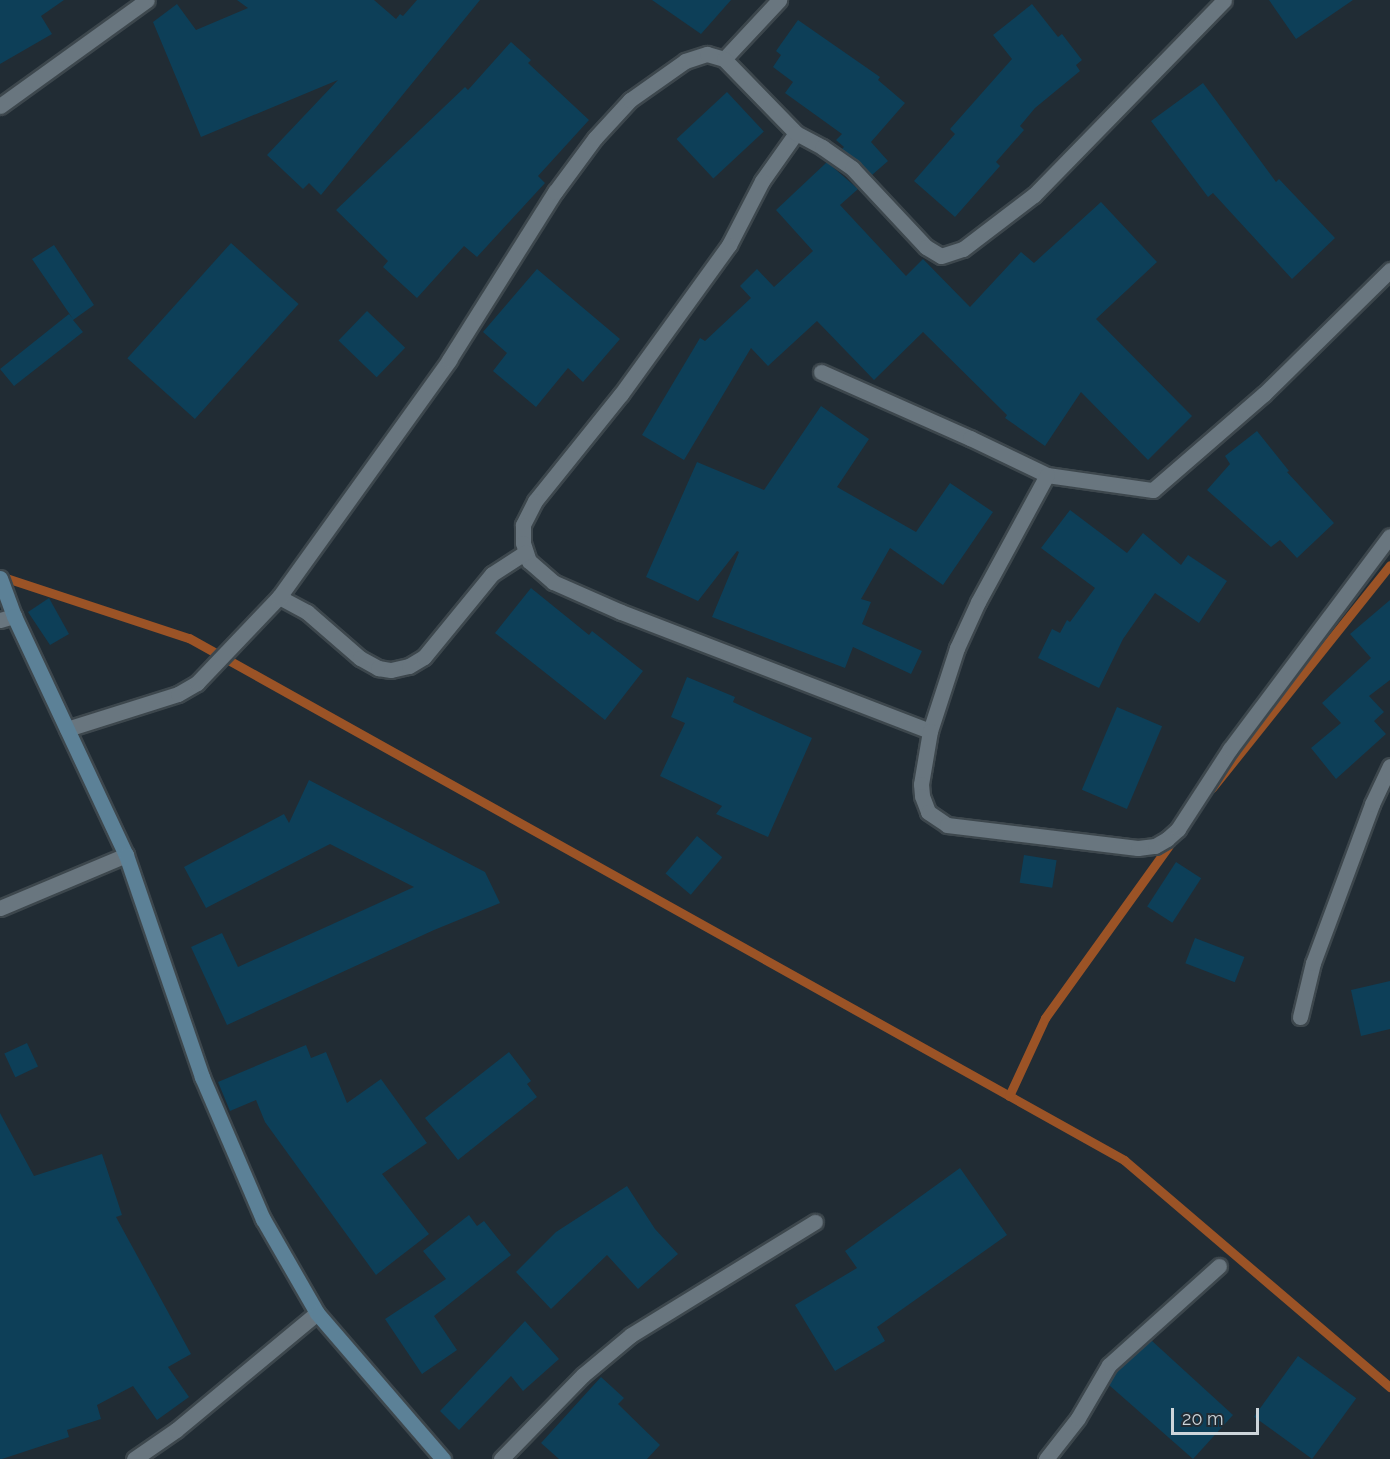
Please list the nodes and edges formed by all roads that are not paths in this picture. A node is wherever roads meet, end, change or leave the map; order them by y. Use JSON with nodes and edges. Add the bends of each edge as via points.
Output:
{"nodes":[{"id":1,"x":147,"y":0,"type":"edge"},
{"id":2,"x":779,"y":0,"type":"edge"},
{"id":3,"x":1224,"y":0,"type":"edge"},
{"id":4,"x":724,"y":59,"type":"junction"},
{"id":5,"x":0,"y":106,"type":"edge"},
{"id":6,"x":796,"y":133,"type":"junction"},
{"id":7,"x":1390,"y":270,"type":"edge"},
{"id":8,"x":821,"y":372,"type":"dead end"},
{"id":9,"x":1047,"y":475,"type":"junction"},
{"id":10,"x":1390,"y":536,"type":"edge"},
{"id":11,"x":526,"y":552,"type":"junction"},
{"id":12,"x":0,"y":578,"type":"edge"},
{"id":13,"x":279,"y":597,"type":"junction"},
{"id":14,"x":7,"y":618,"type":"edge"},
{"id":15,"x":67,"y":729,"type":"junction"},
{"id":16,"x":930,"y":731,"type":"junction"},
{"id":17,"x":1390,"y":766,"type":"edge"},
{"id":18,"x":126,"y":855,"type":"junction"},
{"id":19,"x":0,"y":908,"type":"edge"},
{"id":20,"x":1300,"y":1017,"type":"dead end"},
{"id":21,"x":814,"y":1222,"type":"dead end"},
{"id":22,"x":1219,"y":1266,"type":"dead end"},
{"id":23,"x":316,"y":1313,"type":"junction"},
{"id":24,"x":134,"y":1459,"type":"edge"},
{"id":25,"x":443,"y":1459,"type":"edge"},
{"id":26,"x":501,"y":1459,"type":"edge"},
{"id":27,"x":1046,"y":1459,"type":"edge"}],
"edges":[{"from":1,"to":5,"type":"street"},
{"from":2,"to":4,"type":"street"},
{"from":3,"to":6,"type":"street","via":[[1034,195],[963,249],[941,256],[926,247],[852,168]]},
{"from":4,"to":6,"type":"street"},
{"from":4,"to":13,"type":"street","via":[[707,54],[684,61],[630,100],[595,138],[555,192],[449,360]]},
{"from":6,"to":11,"type":"street","via":[[762,181],[729,245],[621,393],[535,501],[523,525]]},
{"from":7,"to":9,"type":"street","via":[[1264,394],[1153,490]]},
{"from":8,"to":9,"type":"street"},
{"from":9,"to":16,"type":"street","via":[[978,602],[957,648]]},
{"from":10,"to":16,"type":"street","via":[[1230,749],[1178,829],[1155,846],[1138,848],[947,825],[928,812],[921,796]]},
{"from":11,"to":13,"type":"street","via":[[492,574],[424,657],[392,670],[378,668],[360,658],[307,612]]},
{"from":11,"to":16,"type":"street","via":[[529,561],[553,582]]},
{"from":12,"to":14,"type":"street"},
{"from":13,"to":15,"type":"street","via":[[198,683],[178,694]]},
{"from":14,"to":15,"type":"street"},
{"from":15,"to":18,"type":"street"},
{"from":17,"to":20,"type":"street","via":[[1313,963]]},
{"from":18,"to":19,"type":"street"},
{"from":18,"to":23,"type":"street","via":[[202,1077],[262,1219]]},
{"from":21,"to":26,"type":"street","via":[[631,1335],[583,1375]]},
{"from":22,"to":27,"type":"street","via":[[1108,1365],[1078,1418]]},
{"from":23,"to":24,"type":"street","via":[[176,1430]]},
{"from":23,"to":25,"type":"street"}]}
